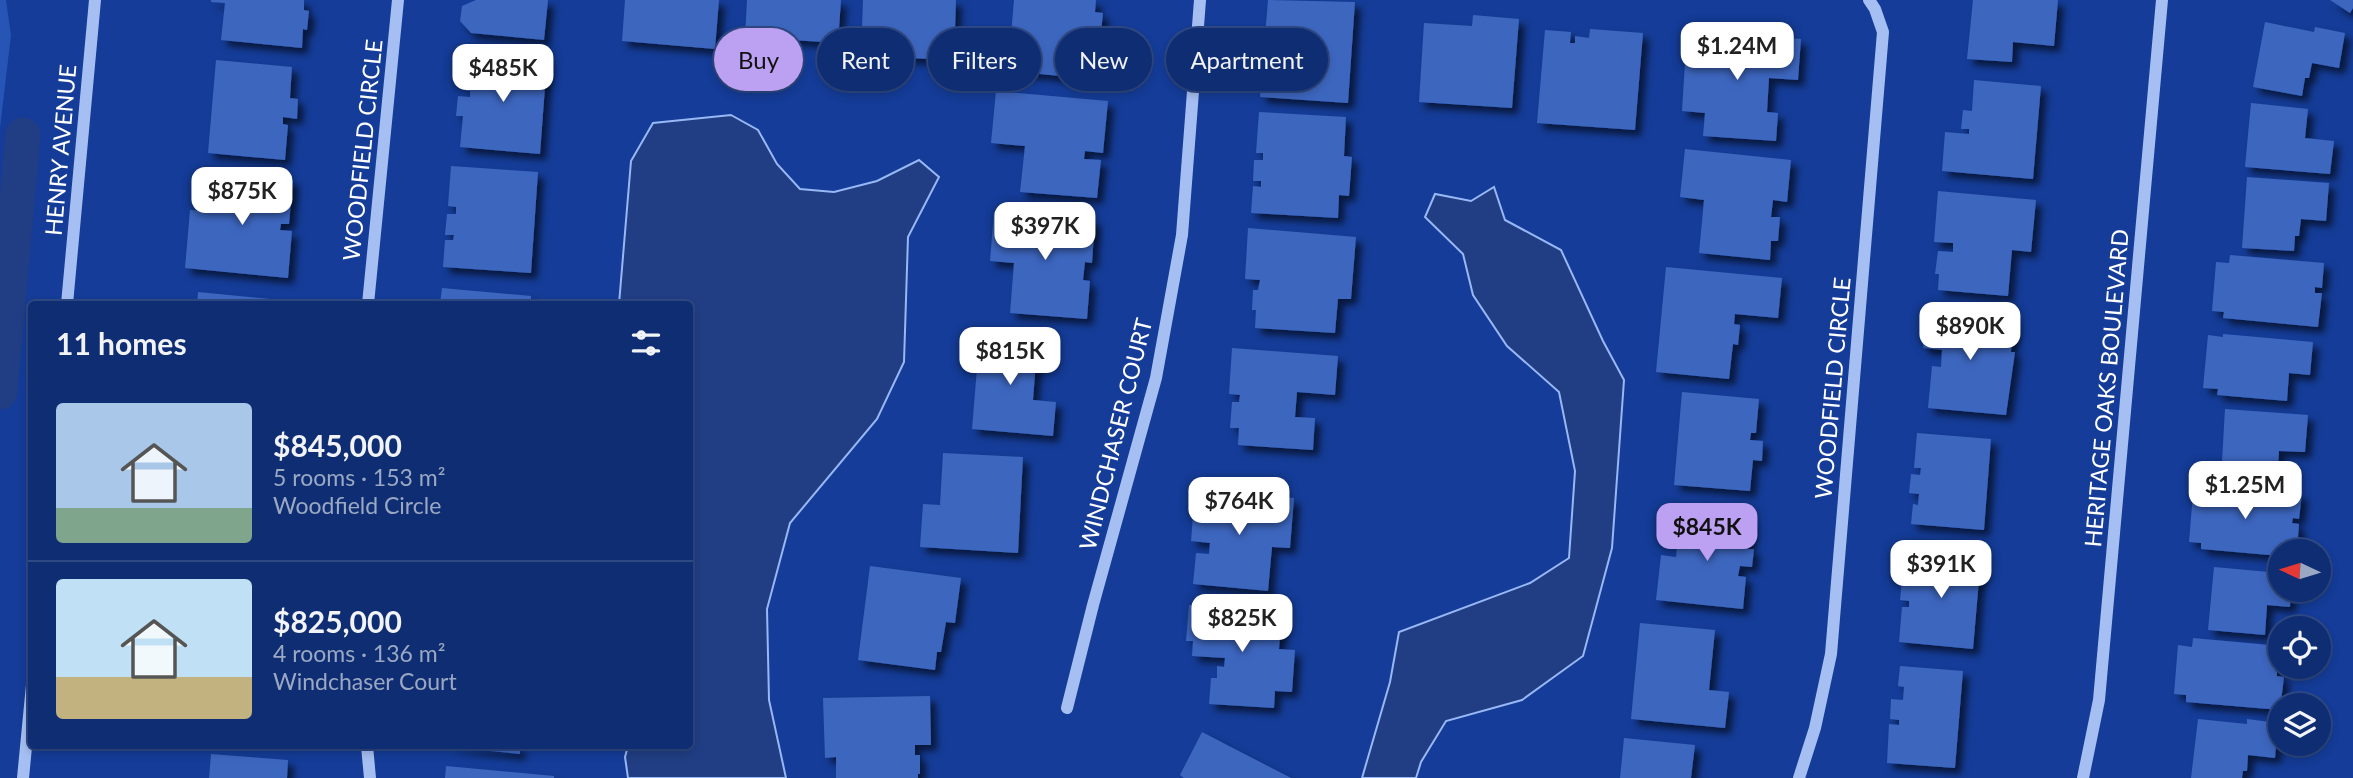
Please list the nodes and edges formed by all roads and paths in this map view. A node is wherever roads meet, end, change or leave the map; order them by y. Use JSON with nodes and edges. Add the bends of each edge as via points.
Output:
{"nodes":[{"id":1,"x":95,"y":0,"type":"edge"},
{"id":2,"x":398,"y":0,"type":"edge"},
{"id":3,"x":1200,"y":0,"type":"edge"},
{"id":4,"x":1869,"y":0,"type":"edge"},
{"id":5,"x":2162,"y":0,"type":"edge"},
{"id":6,"x":67,"y":301,"type":"edge"},
{"id":7,"x":368,"y":301,"type":"edge"},
{"id":8,"x":1067,"y":708,"type":"dead end"},
{"id":9,"x":28,"y":726,"type":"edge"},
{"id":10,"x":367,"y":749,"type":"edge"},
{"id":11,"x":23,"y":778,"type":"edge"},
{"id":12,"x":370,"y":778,"type":"edge"},
{"id":13,"x":1799,"y":778,"type":"edge"},
{"id":14,"x":2083,"y":778,"type":"edge"}],
"edges":[{"from":1,"to":6,"type":"street","name":"HENRY AVENUE"},
{"from":2,"to":7,"type":"street","name":"WOODFIELD CIRCLE"},
{"from":3,"to":8,"type":"street","name":"WINDCHASER COURT","via":[[1182,235],[1156,378]]},
{"from":4,"to":13,"type":"street","name":"WOODFIELD CIRCLE","via":[[1883,32],[1831,654]]},
{"from":5,"to":14,"type":"street","name":"HERITAGE OAKS BOULEVARD","via":[[2099,700]]},
{"from":9,"to":11,"type":"street"},
{"from":10,"to":12,"type":"street"}]}
